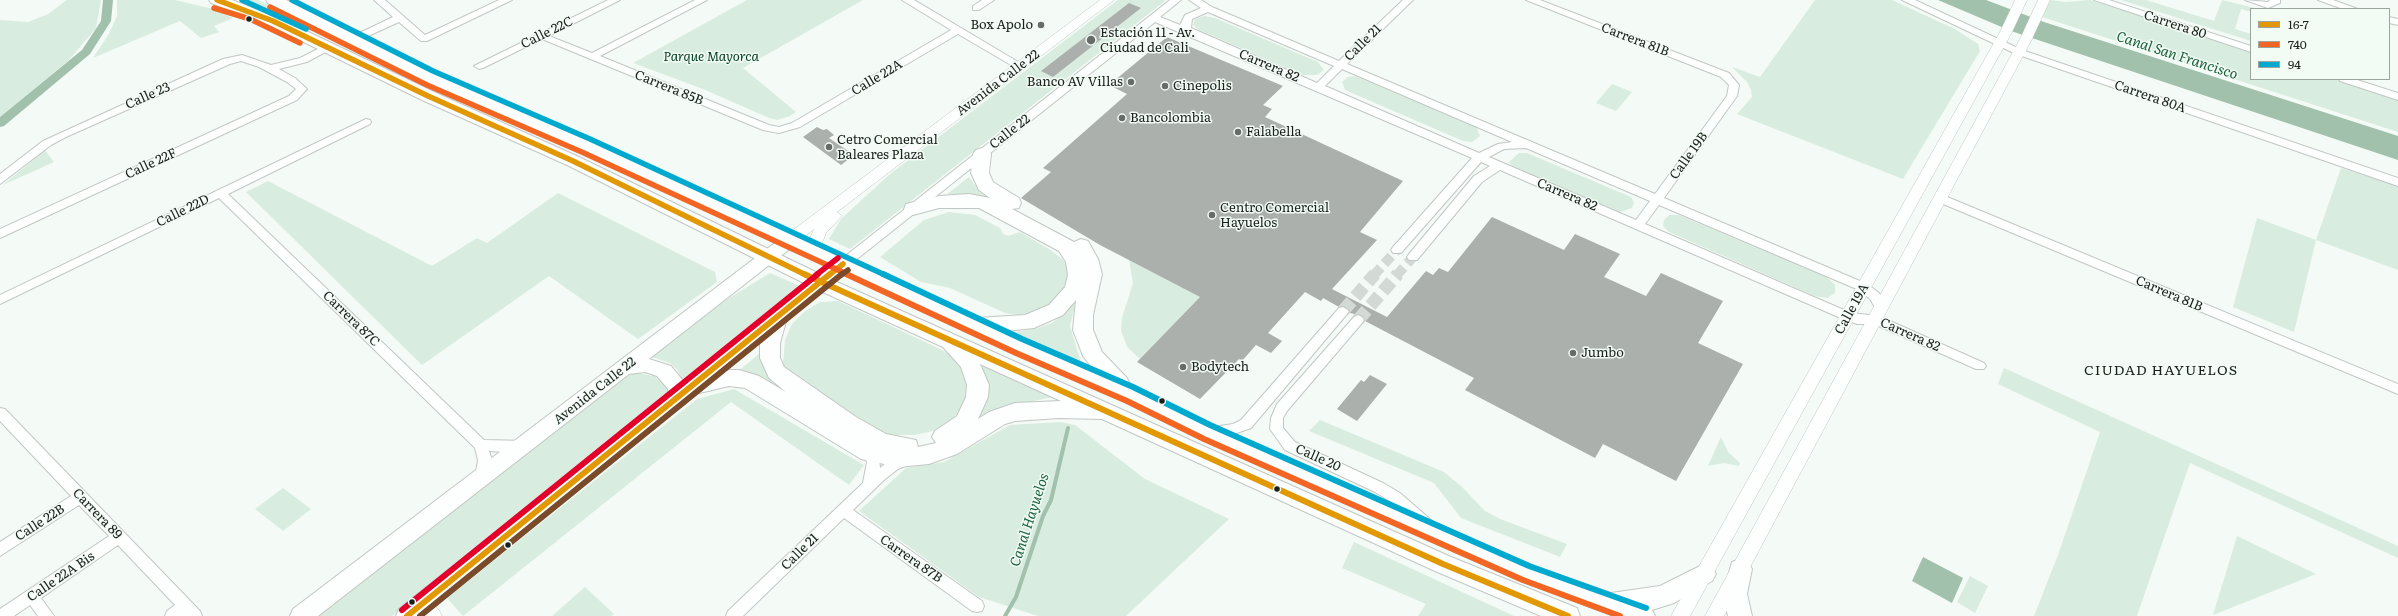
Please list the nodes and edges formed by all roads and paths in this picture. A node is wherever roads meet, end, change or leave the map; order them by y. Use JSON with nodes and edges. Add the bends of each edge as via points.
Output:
{"nodes":[{"id":1,"x":217,"y":0,"type":"edge"},
{"id":2,"x":274,"y":0,"type":"edge"},
{"id":3,"x":379,"y":0,"type":"edge"},
{"id":4,"x":507,"y":0,"type":"edge"},
{"id":5,"x":615,"y":0,"type":"edge"},
{"id":6,"x":702,"y":0,"type":"edge"},
{"id":7,"x":907,"y":0,"type":"edge"},
{"id":8,"x":989,"y":0,"type":"edge"},
{"id":9,"x":1108,"y":0,"type":"edge"},
{"id":10,"x":1176,"y":0,"type":"edge"},
{"id":11,"x":1194,"y":0,"type":"edge"},
{"id":12,"x":1408,"y":0,"type":"edge"},
{"id":13,"x":1531,"y":0,"type":"edge"},
{"id":14,"x":1907,"y":0,"type":"edge"},
{"id":15,"x":2044,"y":0,"type":"edge"},
{"id":16,"x":2099,"y":0,"type":"edge"},
{"id":17,"x":2250,"y":0,"type":"edge"},
{"id":18,"x":2276,"y":0,"type":"edge"},
{"id":19,"x":2323,"y":0,"type":"edge"},
{"id":20,"x":1099,"y":4,"type":"edge"},
{"id":21,"x":2019,"y":4,"type":"edge"},
{"id":22,"x":976,"y":8,"type":"dead end"},
{"id":23,"x":2350,"y":8,"type":"edge"},
{"id":24,"x":1209,"y":9,"type":"junction"},
{"id":25,"x":400,"y":18,"type":"junction"},
{"id":26,"x":1154,"y":18,"type":"junction"},
{"id":27,"x":957,"y":30,"type":"junction"},
{"id":28,"x":1186,"y":30,"type":"junction"},
{"id":29,"x":542,"y":36,"type":"junction"},
{"id":30,"x":2002,"y":38,"type":"junction"},
{"id":31,"x":354,"y":39,"type":"junction"},
{"id":32,"x":326,"y":48,"type":"junction"},
{"id":33,"x":2250,"y":49,"type":"edge"},
{"id":34,"x":2019,"y":52,"type":"junction"},
{"id":35,"x":593,"y":56,"type":"junction"},
{"id":36,"x":303,"y":60,"type":"junction"},
{"id":37,"x":1340,"y":65,"type":"junction"},
{"id":38,"x":479,"y":66,"type":"dead end"},
{"id":39,"x":1020,"y":66,"type":"junction"},
{"id":40,"x":271,"y":68,"type":"junction"},
{"id":41,"x":291,"y":80,"type":"junction"},
{"id":42,"x":2347,"y":80,"type":"edge"},
{"id":43,"x":1734,"y":85,"type":"joint"},
{"id":44,"x":1318,"y":87,"type":"junction"},
{"id":45,"x":2384,"y":92,"type":"junction"},
{"id":46,"x":2398,"y":93,"type":"edge"},
{"id":47,"x":2398,"y":97,"type":"edge"},
{"id":48,"x":366,"y":122,"type":"dead end"},
{"id":49,"x":796,"y":126,"type":"joint"},
{"id":50,"x":1529,"y":145,"type":"junction"},
{"id":51,"x":982,"y":154,"type":"junction"},
{"id":52,"x":1479,"y":157,"type":"junction"},
{"id":53,"x":888,"y":166,"type":"junction"},
{"id":54,"x":1500,"y":166,"type":"junction"},
{"id":55,"x":0,"y":180,"type":"edge"},
{"id":56,"x":2398,"y":182,"type":"edge"},
{"id":57,"x":221,"y":193,"type":"junction"},
{"id":58,"x":1940,"y":198,"type":"junction"},
{"id":59,"x":1657,"y":200,"type":"junction"},
{"id":60,"x":913,"y":209,"type":"junction"},
{"id":61,"x":1638,"y":226,"type":"junction"},
{"id":62,"x":0,"y":234,"type":"edge"},
{"id":63,"x":790,"y":240,"type":"junction"},
{"id":64,"x":1398,"y":250,"type":"tunnel mouth"},
{"id":65,"x":816,"y":252,"type":"junction"},
{"id":66,"x":769,"y":256,"type":"junction"},
{"id":67,"x":1413,"y":257,"type":"tunnel mouth"},
{"id":68,"x":843,"y":264,"type":"junction"},
{"id":69,"x":821,"y":282,"type":"junction"},
{"id":70,"x":1864,"y":287,"type":"junction"},
{"id":71,"x":0,"y":300,"type":"edge"},
{"id":72,"x":1343,"y":311,"type":"tunnel mouth"},
{"id":73,"x":1878,"y":314,"type":"junction"},
{"id":74,"x":1848,"y":316,"type":"junction"},
{"id":75,"x":777,"y":318,"type":"junction"},
{"id":76,"x":1358,"y":320,"type":"tunnel mouth"},
{"id":77,"x":970,"y":323,"type":"junction"},
{"id":78,"x":946,"y":339,"type":"junction"},
{"id":79,"x":1980,"y":366,"type":"dead end"},
{"id":80,"x":627,"y":367,"type":"junction"},
{"id":81,"x":2398,"y":389,"type":"edge"},
{"id":82,"x":685,"y":392,"type":"junction"},
{"id":83,"x":1130,"y":394,"type":"junction"},
{"id":84,"x":0,"y":413,"type":"edge"},
{"id":85,"x":1116,"y":415,"type":"junction"},
{"id":86,"x":1208,"y":432,"type":"junction"},
{"id":87,"x":481,"y":445,"type":"junction"},
{"id":88,"x":525,"y":445,"type":"junction"},
{"id":89,"x":869,"y":453,"type":"junction"},
{"id":90,"x":913,"y":457,"type":"junction"},
{"id":91,"x":482,"y":478,"type":"junction"},
{"id":92,"x":867,"y":488,"type":"junction"},
{"id":93,"x":80,"y":497,"type":"junction"},
{"id":94,"x":844,"y":511,"type":"junction"},
{"id":95,"x":1438,"y":534,"type":"junction"},
{"id":96,"x":119,"y":537,"type":"junction"},
{"id":97,"x":0,"y":550,"type":"edge"},
{"id":98,"x":1740,"y":569,"type":"junction"},
{"id":99,"x":1704,"y":574,"type":"junction"},
{"id":100,"x":31,"y":596,"type":"junction"},
{"id":101,"x":1609,"y":603,"type":"junction"},
{"id":102,"x":977,"y":606,"type":"dead end"},
{"id":103,"x":190,"y":611,"type":"edge"},
{"id":104,"x":420,"y":612,"type":"edge"},
{"id":105,"x":2,"y":616,"type":"edge"},
{"id":106,"x":47,"y":616,"type":"edge"},
{"id":107,"x":172,"y":616,"type":"edge"},
{"id":108,"x":301,"y":616,"type":"edge"},
{"id":109,"x":733,"y":616,"type":"edge"},
{"id":110,"x":1568,"y":616,"type":"edge"},
{"id":111,"x":1643,"y":616,"type":"edge"},
{"id":112,"x":1680,"y":616,"type":"edge"},
{"id":113,"x":1714,"y":616,"type":"edge"},
{"id":114,"x":1740,"y":616,"type":"edge"}],
"edges":[{"from":1,"to":32,"type":"main road","via":[[260,15]]},
{"from":2,"to":31,"type":"main road"},
{"from":3,"to":25,"type":"street"},
{"from":4,"to":25,"type":"street","via":[[424,39]]},
{"from":5,"to":29,"type":"street","name":"Calle 22C"},
{"from":6,"to":35,"type":"street"},
{"from":7,"to":27,"type":"street"},
{"from":8,"to":22,"type":"street"},
{"from":9,"to":20,"type":"street","name":"Avenida Calle 22"},
{"from":10,"to":26,"type":"street","name":"Calle 22"},
{"from":11,"to":24,"type":"street","name":"Carrera 82"},
{"from":12,"to":37,"type":"street","name":"Calle 21"},
{"from":13,"to":43,"type":"street","name":"Carrera 81B","via":[[1725,75]]},
{"from":14,"to":30,"type":"street","name":"Carrera 80A"},
{"from":15,"to":34,"type":"street","name":"Calle 19A"},
{"from":16,"to":33,"type":"street","name":"Carrera 80"},
{"from":17,"to":18,"type":"street","via":[[2268,5]]},
{"from":19,"to":23,"type":"street"},
{"from":20,"to":39,"type":"street","name":"Avenida Calle 22"},
{"from":21,"to":30,"type":"street","name":"Calle 19A"},
{"from":24,"to":28,"type":"street","via":[[1188,17]]},
{"from":24,"to":37,"type":"street","name":"Carrera 82"},
{"from":25,"to":31,"type":"street"},
{"from":26,"to":28,"type":"street","name":"Carrera 82"},
{"from":26,"to":51,"type":"street","name":"Calle 22"},
{"from":27,"to":39,"type":"street"},
{"from":27,"to":49,"type":"street","name":"Calle 22A"},
{"from":28,"to":44,"type":"street","name":"Carrera 82"},
{"from":29,"to":35,"type":"street","name":"Carrera 85B"},
{"from":29,"to":38,"type":"street","name":"Calle 22C"},
{"from":30,"to":34,"type":"street","name":"Carrera 80A"},
{"from":30,"to":70,"type":"street","name":"Calle 19A"},
{"from":31,"to":63,"type":"main road","via":[[430,78],[587,146]]},
{"from":32,"to":36,"type":"street"},
{"from":32,"to":66,"type":"main road","via":[[602,174]]},
{"from":34,"to":56,"type":"street","name":"Carrera 80A"},
{"from":34,"to":58,"type":"street","name":"Calle 19A"},
{"from":35,"to":49,"type":"street","name":"Carrera 85B","via":[[767,128],[785,130]]},
{"from":36,"to":40,"type":"street"},
{"from":36,"to":41,"type":"street"},
{"from":37,"to":44,"type":"street","name":"Calle 21"},
{"from":37,"to":50,"type":"street","name":"Carrera 82"},
{"from":39,"to":53,"type":"street","name":"Avenida Calle 22"},
{"from":40,"to":41,"type":"street"},
{"from":40,"to":55,"type":"street","name":"Calle 23","via":[[246,59],[234,59],[62,135],[47,143]]},
{"from":41,"to":62,"type":"street","name":"Calle 22F","via":[[300,87],[301,92],[286,102]]},
{"from":42,"to":45,"type":"street"},
{"from":43,"to":59,"type":"street","name":"Calle 19B","via":[[1732,96]]},
{"from":44,"to":52,"type":"street","name":"Carrera 82"},
{"from":45,"to":46,"type":"street"},
{"from":45,"to":47,"type":"street"},
{"from":48,"to":57,"type":"street","name":"Calle 22D"},
{"from":50,"to":52,"type":"street","via":[[1502,146]]},
{"from":50,"to":59,"type":"street","name":"Carrera 82"},
{"from":51,"to":60,"type":"street","name":"Calle 22"},
{"from":51,"to":83,"type":"main road","via":[[980,173],[985,186],[1053,226],[1082,247],[1092,274],[1083,315],[1083,330],[1093,356]]},
{"from":52,"to":54,"type":"street","name":"Carrera 82"},
{"from":52,"to":64,"type":"street"},
{"from":53,"to":63,"type":"street","name":"Avenida Calle 22"},
{"from":53,"to":65,"type":"street","name":"Avenida Calle 22","via":[[863,194],[826,223],[817,237]]},
{"from":54,"to":61,"type":"street","name":"Carrera 82"},
{"from":54,"to":67,"type":"street","via":[[1478,179]]},
{"from":57,"to":71,"type":"street","name":"Calle 22D"},
{"from":57,"to":87,"type":"street","name":"Carrera 87C"},
{"from":58,"to":73,"type":"street","name":"Calle 19A"},
{"from":58,"to":81,"type":"street","name":"Carrera 81B"},
{"from":59,"to":61,"type":"street","name":"Calle 19B"},
{"from":59,"to":70,"type":"street","name":"Carrera 82"},
{"from":60,"to":68,"type":"street","name":"Calle 22"},
{"from":60,"to":77,"type":"main road","via":[[939,202],[983,202],[1066,246],[1076,262],[1078,275],[1074,290],[1066,301],[1048,316],[1010,325]]},
{"from":61,"to":74,"type":"street","name":"Carrera 82"},
{"from":63,"to":65,"type":"main road"},
{"from":63,"to":66,"type":"main road","name":"Avenida Calle 22"},
{"from":65,"to":68,"type":"main road"},
{"from":66,"to":69,"type":"main road"},
{"from":66,"to":80,"type":"main road","name":"Avenida Calle 22"},
{"from":68,"to":69,"type":"main road"},
{"from":68,"to":77,"type":"main road"},
{"from":69,"to":75,"type":"main road"},
{"from":69,"to":78,"type":"main road"},
{"from":70,"to":73,"type":"street","name":"Carrera 82","via":[[1875,296]]},
{"from":70,"to":74,"type":"street","name":"Calle 19A"},
{"from":72,"to":86,"type":"street","via":[[1246,424],[1234,429]]},
{"from":73,"to":74,"type":"street","name":"Carrera 82","via":[[1857,319]]},
{"from":73,"to":79,"type":"street","name":"Carrera 82"},
{"from":73,"to":98,"type":"street","name":"Calle 19A"},
{"from":74,"to":99,"type":"street","name":"Calle 19A"},
{"from":75,"to":78,"type":"main road","via":[[770,343],[770,358],[776,372],[792,386],[848,423],[882,442],[902,446],[920,445],[946,436],[965,422],[973,409],[978,391],[975,373],[960,352]]},
{"from":75,"to":82,"type":"main road"},
{"from":76,"to":95,"type":"street","name":"Calle 20","via":[[1282,408],[1277,418],[1276,429],[1290,446],[1363,479],[1395,497]]},
{"from":77,"to":83,"type":"main road"},
{"from":78,"to":85,"type":"main road"},
{"from":80,"to":82,"type":"main road","via":[[645,366],[664,371],[677,387]]},
{"from":80,"to":88,"type":"main road","name":"Avenida Calle 22"},
{"from":82,"to":89,"type":"main road","via":[[729,378],[752,382]]},
{"from":82,"to":104,"type":"main road"},
{"from":83,"to":86,"type":"main road"},
{"from":84,"to":93,"type":"street","name":"Carrera 89"},
{"from":85,"to":90,"type":"main road","via":[[1059,409],[1015,412],[997,418],[949,448]]},
{"from":85,"to":110,"type":"main road","via":[[1443,564]]},
{"from":86,"to":95,"type":"main road"},
{"from":87,"to":88,"type":"street"},
{"from":87,"to":91,"type":"street","via":[[485,460]]},
{"from":88,"to":91,"type":"main road","name":"Avenida Calle 22"},
{"from":89,"to":90,"type":"main road","via":[[898,458]]},
{"from":89,"to":92,"type":"street","name":"Calle 21","via":[[874,461]]},
{"from":90,"to":92,"type":"street","name":"Calle 21","via":[[893,465]]},
{"from":91,"to":108,"type":"main road","name":"Avenida Calle 22"},
{"from":92,"to":94,"type":"street","name":"Calle 21"},
{"from":93,"to":96,"type":"street","name":"Carrera 89"},
{"from":93,"to":97,"type":"street","name":"Calle 22B"},
{"from":94,"to":102,"type":"street","name":"Carrera 87B"},
{"from":94,"to":109,"type":"street","name":"Calle 21"},
{"from":95,"to":101,"type":"main road","via":[[1526,572]]},
{"from":96,"to":100,"type":"street","name":"Calle 22A Bis"},
{"from":96,"to":103,"type":"street","name":"Carrera 89"},
{"from":98,"to":113,"type":"street","name":"Calle 19A"},
{"from":98,"to":114,"type":"main road","via":[[1735,594]]},
{"from":99,"to":101,"type":"main road","via":[[1666,595],[1648,600]]},
{"from":99,"to":112,"type":"street","name":"Calle 19A"},
{"from":100,"to":105,"type":"street","name":"Calle 22A Bis"},
{"from":100,"to":106,"type":"street"},
{"from":101,"to":111,"type":"main road"},
{"from":103,"to":107,"type":"street"}]}
